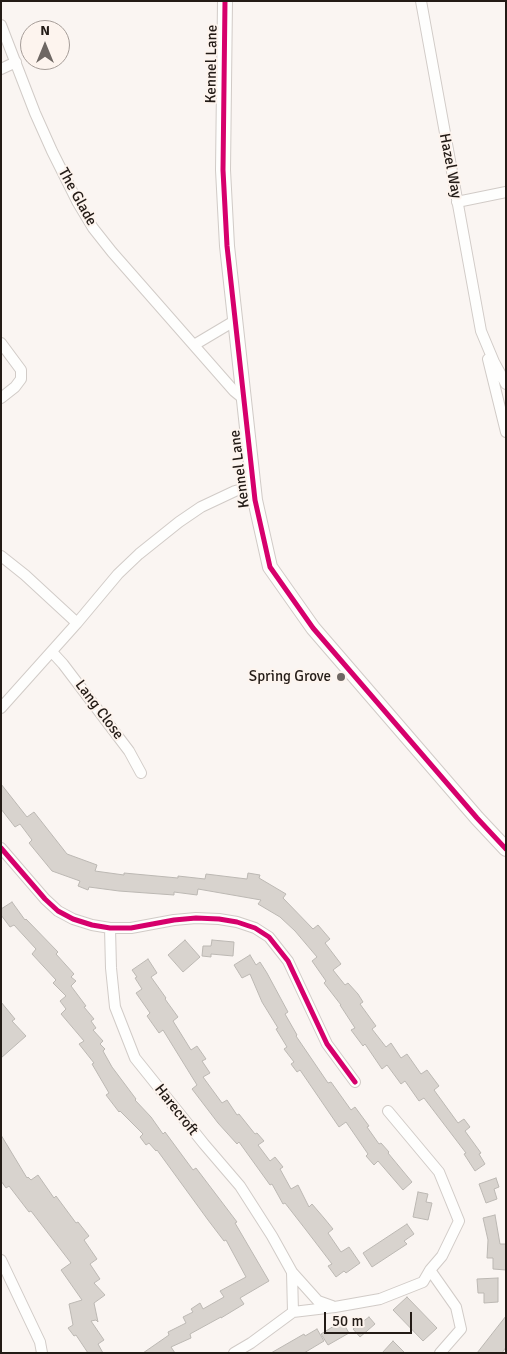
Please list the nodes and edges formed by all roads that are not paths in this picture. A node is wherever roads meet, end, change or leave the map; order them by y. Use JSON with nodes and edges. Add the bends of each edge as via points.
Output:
{"nodes":[{"id":1,"x":225,"y":1,"type":"edge"},
{"id":2,"x":421,"y":1,"type":"edge"},
{"id":3,"x":1,"y":25,"type":"edge"},
{"id":4,"x":16,"y":62,"type":"junction"},
{"id":5,"x":1,"y":69,"type":"edge"},
{"id":6,"x":506,"y":192,"type":"edge"},
{"id":7,"x":457,"y":202,"type":"junction"},
{"id":8,"x":236,"y":320,"type":"junction"},
{"id":9,"x":481,"y":331,"type":"junction"},
{"id":10,"x":1,"y":343,"type":"edge"},
{"id":11,"x":194,"y":345,"type":"junction"},
{"id":12,"x":506,"y":384,"type":"edge"},
{"id":13,"x":1,"y":398,"type":"edge"},
{"id":14,"x":245,"y":400,"type":"junction"},
{"id":15,"x":506,"y":432,"type":"edge"},
{"id":16,"x":254,"y":486,"type":"junction"},
{"id":17,"x":1,"y":556,"type":"edge"},
{"id":18,"x":77,"y":623,"type":"junction"},
{"id":19,"x":52,"y":652,"type":"junction"},
{"id":20,"x":1,"y":708,"type":"edge"},
{"id":21,"x":140,"y":772,"type":"dead end"},
{"id":22,"x":1,"y":848,"type":"edge"},
{"id":23,"x":506,"y":849,"type":"edge"},
{"id":24,"x":110,"y":928,"type":"junction"},
{"id":25,"x":355,"y":1082,"type":"dead end"},
{"id":26,"x":388,"y":1111,"type":"dead end"},
{"id":27,"x":1,"y":1260,"type":"edge"},
{"id":28,"x":430,"y":1270,"type":"junction"},
{"id":29,"x":292,"y":1272,"type":"junction"},
{"id":30,"x":336,"y":1307,"type":"junction"},
{"id":31,"x":293,"y":1312,"type":"junction"},
{"id":32,"x":42,"y":1353,"type":"edge"},
{"id":33,"x":234,"y":1353,"type":"edge"},
{"id":34,"x":440,"y":1353,"type":"edge"}],
"edges":[{"from":1,"to":8,"type":"street","name":"Kennel Lane","via":[[224,205]]},
{"from":2,"to":7,"type":"street","name":"Hazel Way"},
{"from":3,"to":4,"type":"street","name":"The Glade"},
{"from":4,"to":5,"type":"street"},
{"from":4,"to":11,"type":"street","name":"The Glade","via":[[52,151],[93,228]]},
{"from":6,"to":7,"type":"street"},
{"from":7,"to":9,"type":"street","name":"Hazel Way"},
{"from":8,"to":11,"type":"street"},
{"from":8,"to":14,"type":"street","name":"Kennel Lane"},
{"from":9,"to":12,"type":"street","name":"Hazel Way"},
{"from":9,"to":15,"type":"street","name":"Hazel Way"},
{"from":10,"to":13,"type":"street","via":[[21,370],[21,379]]},
{"from":11,"to":14,"type":"street","name":"The Glade"},
{"from":14,"to":16,"type":"street","name":"Kennel Lane"},
{"from":16,"to":18,"type":"street","via":[[235,490],[179,522],[118,574]]},
{"from":16,"to":23,"type":"street","name":"Kennel Lane","via":[[270,567],[313,628]]},
{"from":17,"to":18,"type":"street"},
{"from":18,"to":19,"type":"street"},
{"from":19,"to":20,"type":"street"},
{"from":19,"to":21,"type":"street","name":"Lang Close","via":[[130,751]]},
{"from":22,"to":24,"type":"street","via":[[39,894],[58,911]]},
{"from":24,"to":25,"type":"street","via":[[196,918],[228,920],[255,928],[269,937],[288,961],[327,1044]]},
{"from":24,"to":29,"type":"street","name":"Harecroft","via":[[115,1006],[135,1058],[240,1186]]},
{"from":26,"to":28,"type":"street","via":[[439,1172],[459,1221],[442,1256]]},
{"from":27,"to":32,"type":"street","via":[[40,1342]]},
{"from":28,"to":30,"type":"street","via":[[423,1282],[380,1299]]},
{"from":28,"to":34,"type":"street","via":[[456,1307],[461,1328]]},
{"from":29,"to":30,"type":"street","name":"Harecroft","via":[[318,1301]]},
{"from":29,"to":31,"type":"street","name":"Harecroft"},
{"from":30,"to":31,"type":"street"},
{"from":31,"to":33,"type":"street"}]}
